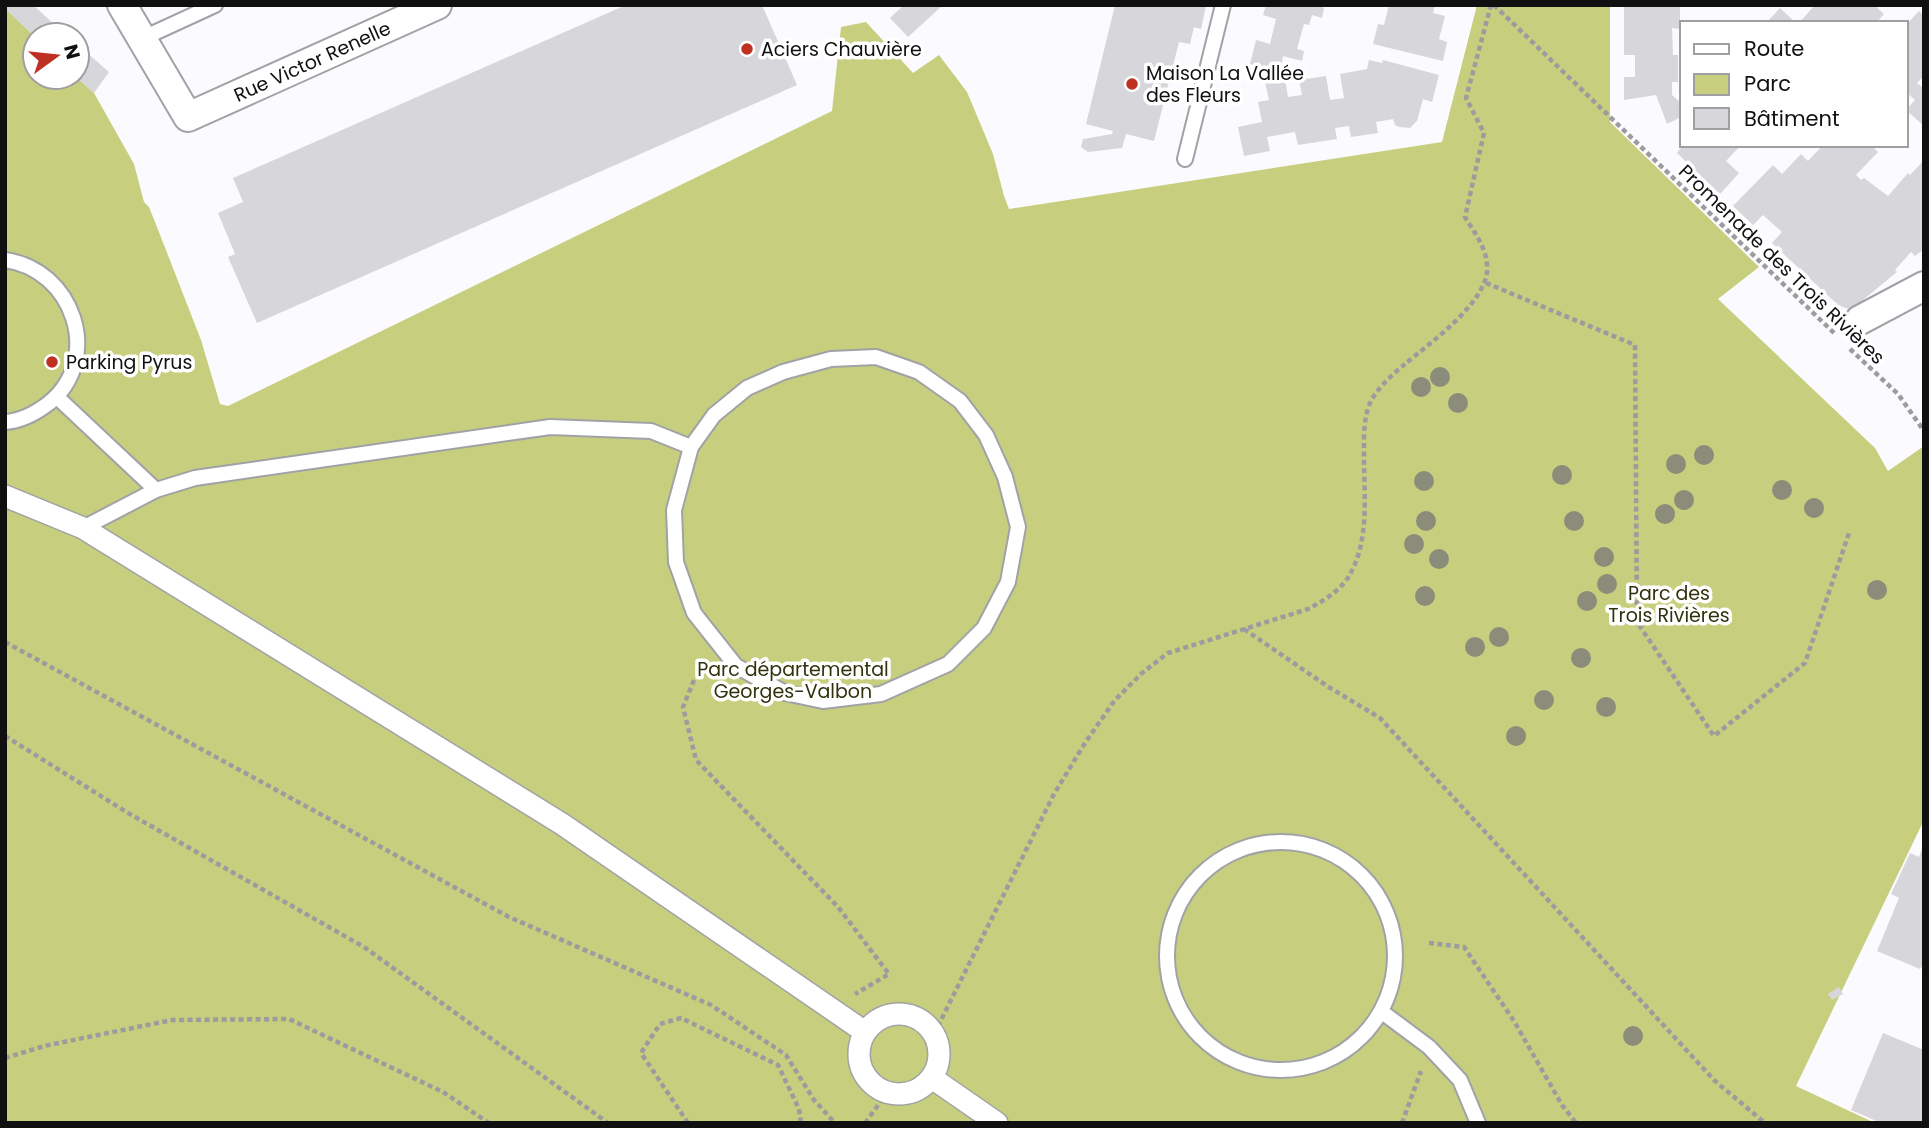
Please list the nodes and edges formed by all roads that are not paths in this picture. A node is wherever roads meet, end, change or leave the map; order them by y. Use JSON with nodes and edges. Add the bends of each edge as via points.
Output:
{"nodes":[{"id":1,"x":122,"y":5,"type":"edge"},
{"id":2,"x":215,"y":5,"type":"edge"},
{"id":3,"x":438,"y":5,"type":"edge"},
{"id":4,"x":1223,"y":5,"type":"edge"},
{"id":5,"x":141,"y":39,"type":"junction"},
{"id":6,"x":1185,"y":159,"type":"dead end"},
{"id":7,"x":5,"y":260,"type":"edge"},
{"id":8,"x":1924,"y":286,"type":"edge"},
{"id":9,"x":1849,"y":329,"type":"road end"},
{"id":10,"x":57,"y":397,"type":"junction"},
{"id":11,"x":5,"y":422,"type":"edge"},
{"id":12,"x":691,"y":447,"type":"junction"},
{"id":13,"x":156,"y":490,"type":"junction"},
{"id":14,"x":5,"y":496,"type":"edge"},
{"id":15,"x":83,"y":528,"type":"junction"},
{"id":16,"x":1382,"y":1012,"type":"junction"},
{"id":17,"x":865,"y":1032,"type":"junction"},
{"id":18,"x":932,"y":1078,"type":"junction"},
{"id":19,"x":997,"y":1123,"type":"edge"},
{"id":20,"x":1478,"y":1123,"type":"edge"}],
"edges":[{"from":1,"to":5,"type":"street"},
{"from":2,"to":5,"type":"lane"},
{"from":3,"to":5,"type":"street","name":"Rue Victor Renelle","via":[[188,117]]},
{"from":4,"to":6,"type":"lane"},
{"from":7,"to":10,"type":"lane","via":[[32,268],[52,282],[68,302],[76,326],[77,351],[71,375]]},
{"from":8,"to":9,"type":"street"},
{"from":10,"to":11,"type":"lane","via":[[37,412]]},
{"from":10,"to":13,"type":"lane"},
{"from":12,"to":12,"type":"lane","via":[[714,415],[747,388],[783,372],[831,359],[876,357],[919,372],[960,401],[986,435],[1005,477],[1018,527],[1008,582],[984,628],[948,664],[881,694],[823,701],[785,693],[736,666],[694,613],[676,562],[674,509]]},
{"from":12,"to":13,"type":"lane","via":[[651,430],[550,427],[195,478]]},
{"from":13,"to":15,"type":"lane"},
{"from":14,"to":15,"type":"street"},
{"from":15,"to":17,"type":"street","via":[[562,824]]},
{"from":16,"to":16,"type":"lane","via":[[1366,1034],[1336,1055],[1308,1065],[1246,1066],[1220,1054],[1193,1033],[1175,996],[1165,958],[1168,929],[1185,893],[1211,863],[1250,845],[1281,841],[1326,849],[1355,869],[1380,901],[1392,927],[1397,965],[1394,986]]},
{"from":16,"to":20,"type":"lane","via":[[1429,1047],[1460,1080]]},
{"from":17,"to":18,"type":"street","via":[[860,1043],[861,1068],[876,1088],[899,1095],[912,1093]]},
{"from":17,"to":18,"type":"street","via":[[874,1022],[900,1014],[926,1023],[939,1045]]},
{"from":18,"to":19,"type":"street"}]}
